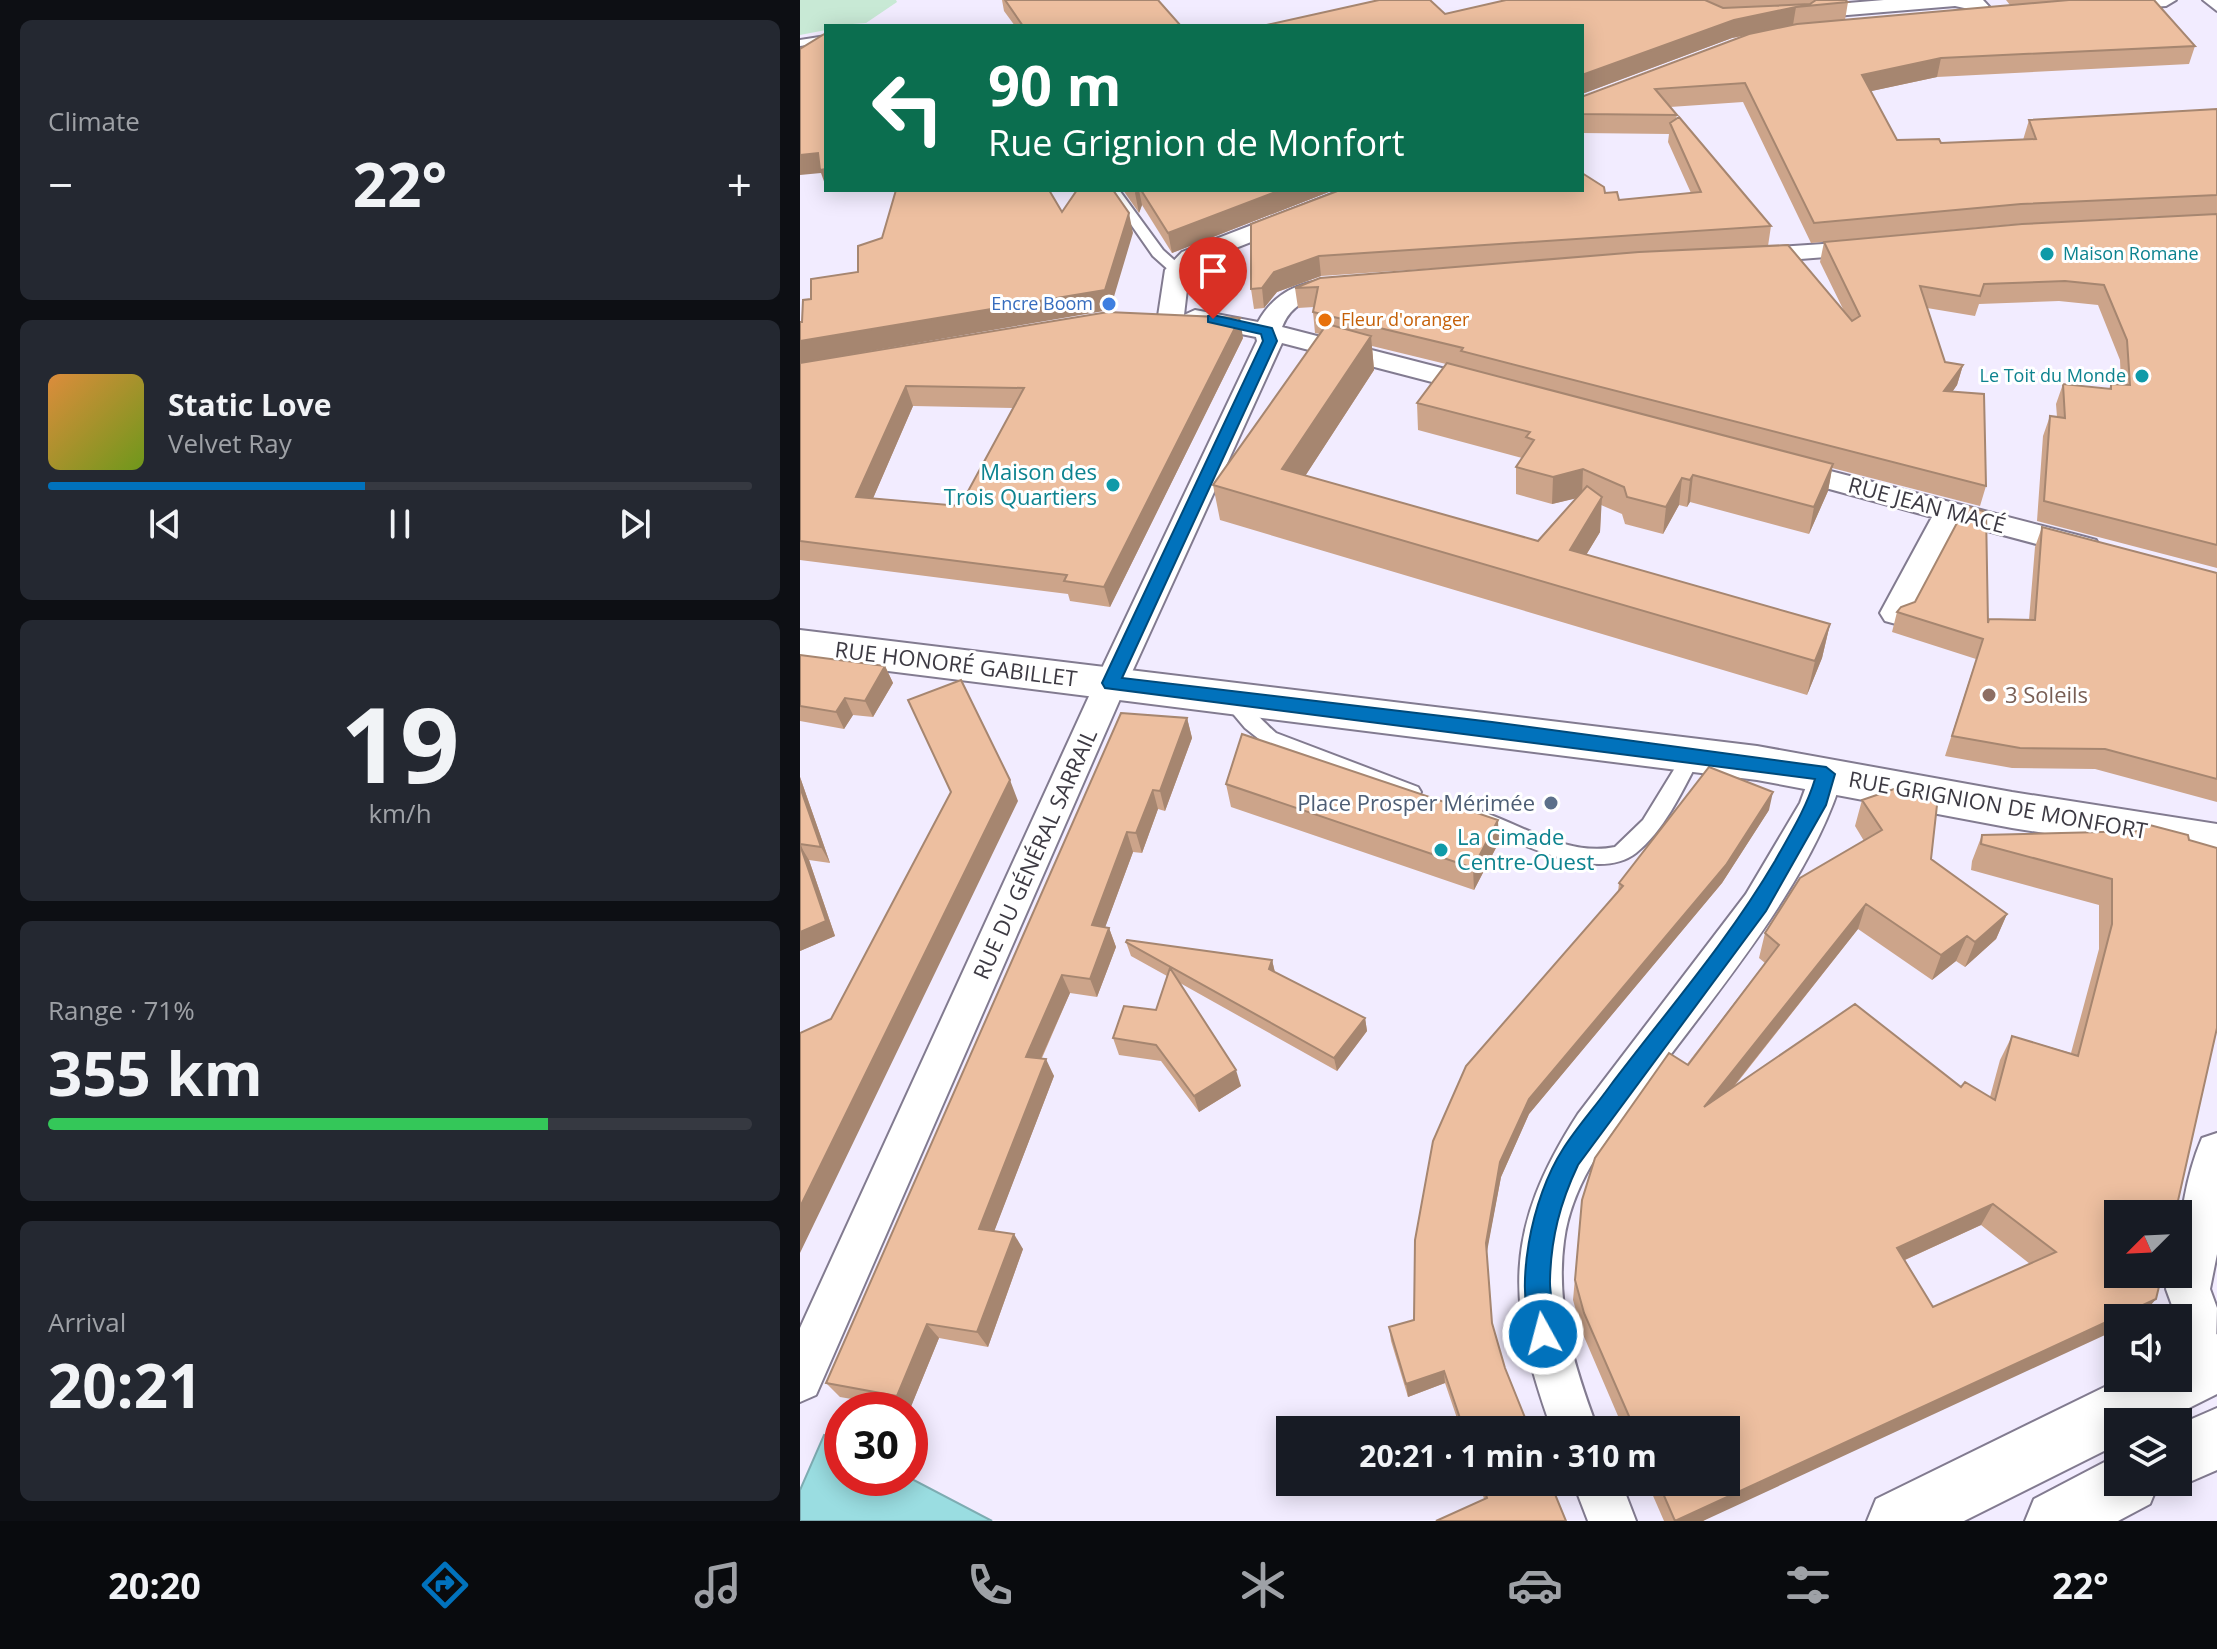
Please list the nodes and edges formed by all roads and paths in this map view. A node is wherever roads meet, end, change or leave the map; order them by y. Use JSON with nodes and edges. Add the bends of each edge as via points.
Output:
{"nodes":[{"id":1,"x":2166,"y":0,"type":"edge"},
{"id":2,"x":2211,"y":0,"type":"edge"},
{"id":3,"x":1942,"y":1,"type":"edge"},
{"id":4,"x":2095,"y":5,"type":"edge"},
{"id":5,"x":2217,"y":6,"type":"edge"},
{"id":6,"x":2011,"y":12,"type":"edge"},
{"id":7,"x":1986,"y":14,"type":"junction"},
{"id":8,"x":1774,"y":15,"type":"edge"},
{"id":9,"x":1794,"y":34,"type":"edge"},
{"id":10,"x":824,"y":39,"type":"edge"},
{"id":11,"x":800,"y":43,"type":"edge"},
{"id":12,"x":1114,"y":192,"type":"edge"},
{"id":13,"x":1358,"y":192,"type":"edge"},
{"id":14,"x":1892,"y":245,"type":"edge"},
{"id":15,"x":1725,"y":257,"type":"edge"},
{"id":16,"x":1177,"y":270,"type":"junction"},
{"id":17,"x":1363,"y":284,"type":"edge"},
{"id":18,"x":1171,"y":316,"type":"junction"},
{"id":19,"x":1144,"y":318,"type":"edge"},
{"id":20,"x":1267,"y":331,"type":"junction"},
{"id":21,"x":1516,"y":396,"type":"edge"},
{"id":22,"x":1756,"y":460,"type":"edge"},
{"id":23,"x":1950,"y":511,"type":"junction"},
{"id":24,"x":2113,"y":554,"type":"edge"},
{"id":25,"x":1896,"y":613,"type":"edge"},
{"id":26,"x":800,"y":645,"type":"edge"},
{"id":27,"x":1111,"y":683,"type":"junction"},
{"id":28,"x":1230,"y":698,"type":"junction"},
{"id":29,"x":1692,"y":755,"type":"junction"},
{"id":30,"x":1826,"y":774,"type":"junction"},
{"id":31,"x":1433,"y":800,"type":"edge"},
{"id":32,"x":1463,"y":811,"type":"edge"},
{"id":33,"x":2217,"y":842,"type":"edge"},
{"id":34,"x":2217,"y":1152,"type":"edge"},
{"id":35,"x":2216,"y":1363,"type":"edge"},
{"id":36,"x":800,"y":1379,"type":"edge"},
{"id":37,"x":1570,"y":1416,"type":"edge"},
{"id":38,"x":2217,"y":1438,"type":"edge"},
{"id":39,"x":2192,"y":1450,"type":"edge"},
{"id":40,"x":1602,"y":1496,"type":"edge"},
{"id":41,"x":1612,"y":1521,"type":"edge"},
{"id":42,"x":1898,"y":1521,"type":"edge"}],
"edges":[{"from":1,"to":4,"type":"street"},
{"from":2,"to":5,"type":"street"},
{"from":3,"to":7,"type":"street","via":[[1969,1]]},
{"from":3,"to":8,"type":"street"},
{"from":6,"to":7,"type":"street"},
{"from":7,"to":9,"type":"street"},
{"from":10,"to":11,"type":"lane"},
{"from":12,"to":16,"type":"lane","via":[[1158,253]]},
{"from":13,"to":16,"type":"street","via":[[1197,254]]},
{"from":14,"to":15,"type":"street"},
{"from":16,"to":18,"type":"street"},
{"from":17,"to":20,"type":"street","name":"RUE DU GÉNÉRAL SARRAIL","via":[[1321,287],[1288,297]]},
{"from":18,"to":19,"type":"street"},
{"from":18,"to":20,"type":"street"},
{"from":20,"to":21,"type":"street"},
{"from":20,"to":27,"type":"street","name":"RUE DU GÉNÉRAL SARRAIL","via":[[1267,350]]},
{"from":22,"to":23,"type":"street","name":"RUE JEAN MACÉ"},
{"from":23,"to":24,"type":"street","name":"RUE JEAN MACÉ"},
{"from":23,"to":25,"type":"street"},
{"from":26,"to":27,"type":"street","name":"RUE HONORÉ GABILLET"},
{"from":27,"to":28,"type":"street","name":"RUE GRIGNION DE MONFORT"},
{"from":27,"to":36,"type":"street","name":"RUE DU GÉNÉRAL SARRAIL"},
{"from":28,"to":29,"type":"street","name":"RUE GRIGNION DE MONFORT"},
{"from":28,"to":31,"type":"lane","via":[[1270,738]]},
{"from":29,"to":30,"type":"street","name":"RUE GRIGNION DE MONFORT"},
{"from":29,"to":32,"type":"lane","via":[[1635,843],[1621,854],[1580,856]]},
{"from":30,"to":33,"type":"street","name":"RUE GRIGNION DE MONFORT"},
{"from":30,"to":37,"type":"street","via":[[1817,805],[1759,905],[1577,1147],[1550,1199],[1538,1262],[1540,1316]]},
{"from":34,"to":35,"type":"street","via":[[2188,1289]]},
{"from":35,"to":42,"type":"street"},
{"from":38,"to":39,"type":"street"},
{"from":40,"to":41,"type":"street"}]}
